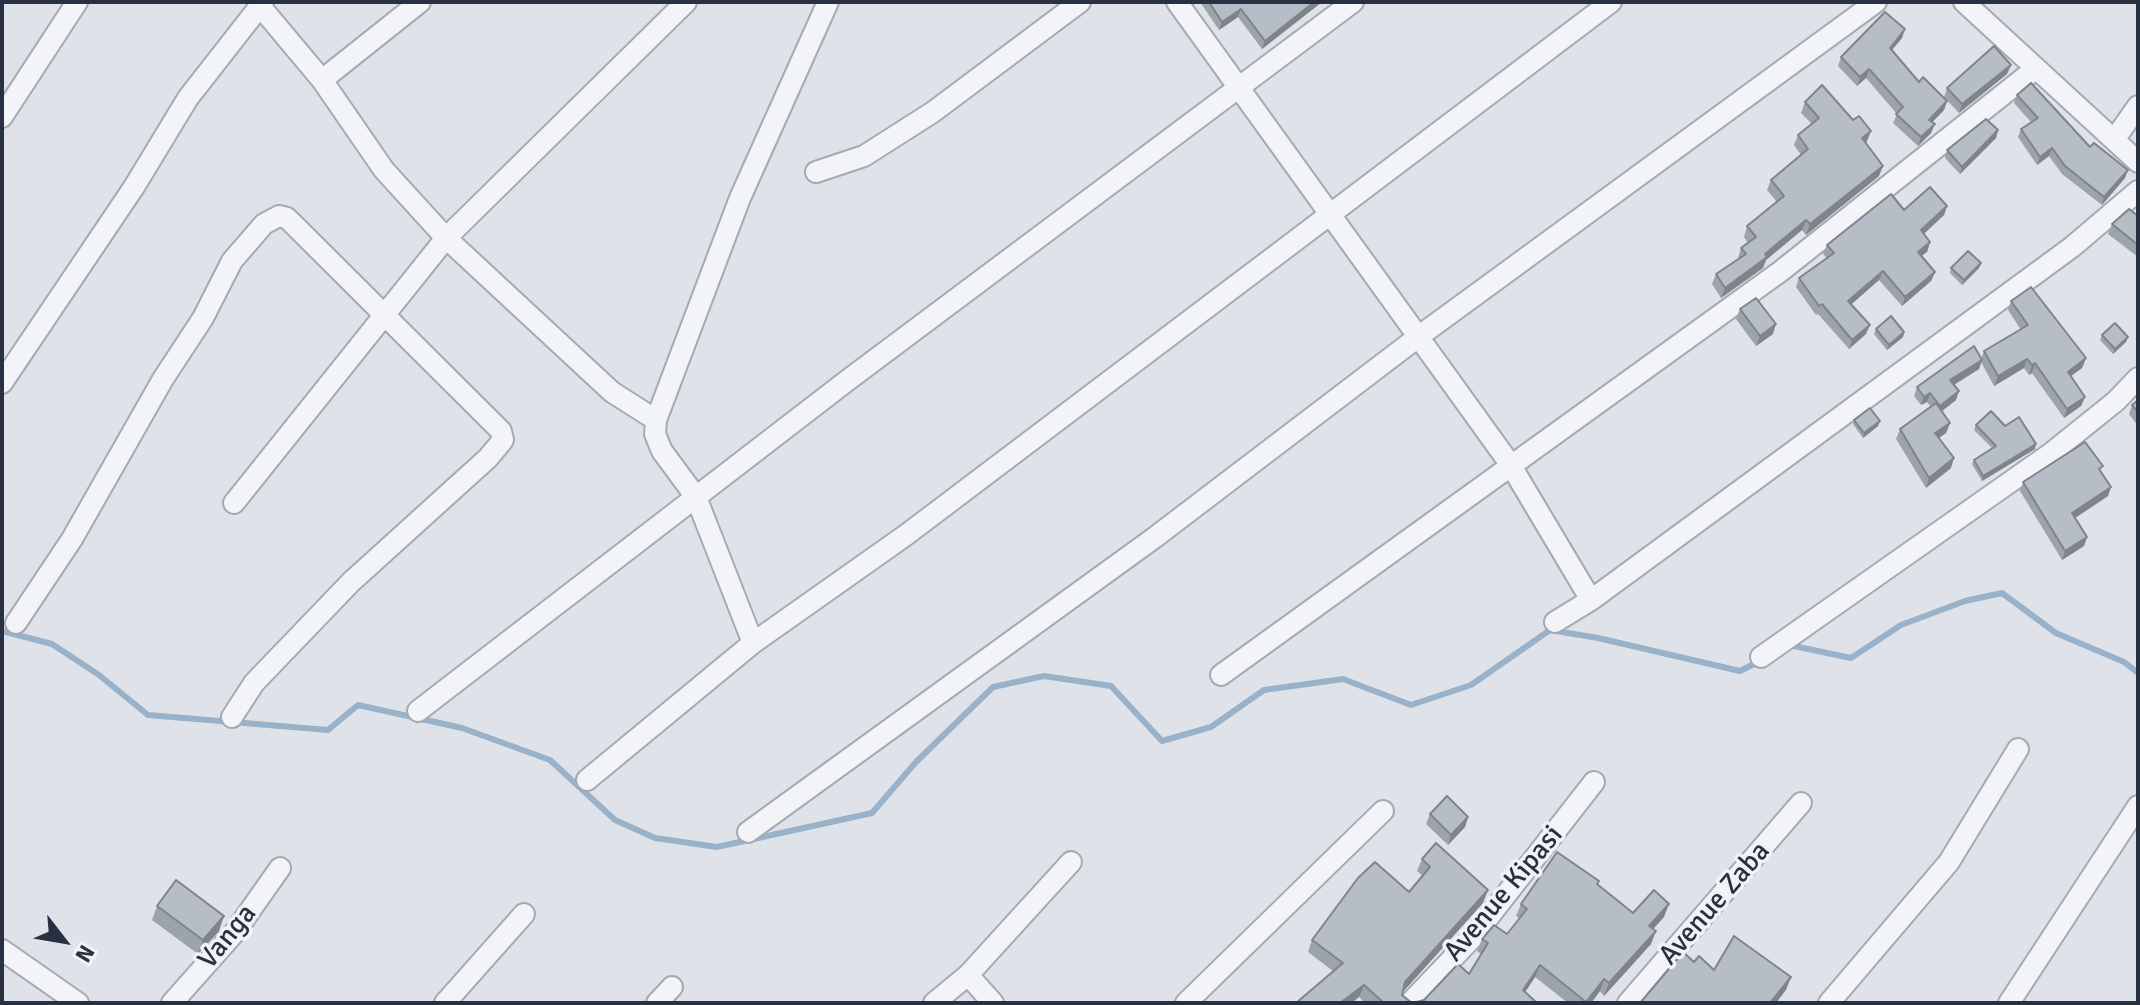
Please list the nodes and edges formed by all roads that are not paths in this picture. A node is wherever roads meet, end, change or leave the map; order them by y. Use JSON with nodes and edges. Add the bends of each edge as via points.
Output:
{"nodes":[{"id":1,"x":77,"y":2,"type":"edge"},
{"id":2,"x":420,"y":2,"type":"edge"},
{"id":3,"x":686,"y":2,"type":"edge"},
{"id":4,"x":828,"y":2,"type":"edge"},
{"id":5,"x":1080,"y":2,"type":"edge"},
{"id":6,"x":1177,"y":2,"type":"edge"},
{"id":7,"x":1353,"y":2,"type":"edge"},
{"id":8,"x":1611,"y":2,"type":"edge"},
{"id":9,"x":1876,"y":2,"type":"edge"},
{"id":10,"x":1967,"y":3,"type":"edge"},
{"id":11,"x":262,"y":4,"type":"edge"},
{"id":12,"x":2034,"y":70,"type":"junction"},
{"id":13,"x":322,"y":80,"type":"junction"},
{"id":14,"x":1240,"y":87,"type":"junction"},
{"id":15,"x":2138,"y":106,"type":"edge"},
{"id":16,"x":2,"y":117,"type":"edge"},
{"id":17,"x":2114,"y":140,"type":"junction"},
{"id":18,"x":2138,"y":162,"type":"edge"},
{"id":19,"x":816,"y":172,"type":"dead end"},
{"id":20,"x":2138,"y":191,"type":"edge"},
{"id":21,"x":1330,"y":214,"type":"junction"},
{"id":22,"x":446,"y":238,"type":"junction"},
{"id":23,"x":384,"y":316,"type":"junction"},
{"id":24,"x":1418,"y":337,"type":"junction"},
{"id":25,"x":2138,"y":378,"type":"edge"},
{"id":26,"x":2,"y":383,"type":"edge"},
{"id":27,"x":656,"y":420,"type":"junction"},
{"id":28,"x":1510,"y":464,"type":"junction"},
{"id":29,"x":696,"y":497,"type":"junction"},
{"id":30,"x":234,"y":503,"type":"dead end"},
{"id":31,"x":1591,"y":600,"type":"junction"},
{"id":32,"x":1555,"y":622,"type":"dead end"},
{"id":33,"x":16,"y":623,"type":"dead end"},
{"id":34,"x":753,"y":643,"type":"junction"},
{"id":35,"x":1761,"y":657,"type":"dead end"},
{"id":36,"x":1221,"y":675,"type":"dead end"},
{"id":37,"x":418,"y":711,"type":"dead end"},
{"id":38,"x":232,"y":717,"type":"dead end"},
{"id":39,"x":2018,"y":749,"type":"dead end"},
{"id":40,"x":587,"y":780,"type":"dead end"},
{"id":41,"x":1594,"y":782,"type":"dead end"},
{"id":42,"x":1801,"y":803,"type":"dead end"},
{"id":43,"x":2138,"y":806,"type":"edge"},
{"id":44,"x":1383,"y":811,"type":"dead end"},
{"id":45,"x":748,"y":832,"type":"dead end"},
{"id":46,"x":1071,"y":862,"type":"dead end"},
{"id":47,"x":280,"y":868,"type":"dead end"},
{"id":48,"x":524,"y":914,"type":"dead end"},
{"id":49,"x":3,"y":952,"type":"edge"},
{"id":50,"x":968,"y":975,"type":"junction"},
{"id":51,"x":672,"y":987,"type":"dead end"},
{"id":52,"x":78,"y":1003,"type":"edge"},
{"id":53,"x":172,"y":1003,"type":"edge"},
{"id":54,"x":445,"y":1003,"type":"edge"},
{"id":55,"x":657,"y":1003,"type":"edge"},
{"id":56,"x":934,"y":1003,"type":"edge"},
{"id":57,"x":993,"y":1003,"type":"edge"},
{"id":58,"x":1186,"y":1003,"type":"edge"},
{"id":59,"x":1410,"y":1003,"type":"edge"},
{"id":60,"x":1628,"y":1003,"type":"edge"},
{"id":61,"x":1829,"y":1003,"type":"edge"},
{"id":62,"x":2009,"y":1003,"type":"edge"}],
"edges":[{"from":1,"to":16,"type":"street"},
{"from":2,"to":13,"type":"street"},
{"from":3,"to":22,"type":"street"},
{"from":4,"to":27,"type":"street","via":[[740,198]]},
{"from":5,"to":19,"type":"street","via":[[933,112],[864,156]]},
{"from":6,"to":14,"type":"street"},
{"from":7,"to":14,"type":"street"},
{"from":8,"to":21,"type":"street"},
{"from":9,"to":24,"type":"street"},
{"from":10,"to":12,"type":"street"},
{"from":11,"to":13,"type":"street"},
{"from":11,"to":26,"type":"street","via":[[188,98]]},
{"from":12,"to":17,"type":"street"},
{"from":12,"to":28,"type":"street","via":[[1781,271]]},
{"from":13,"to":22,"type":"street","via":[[384,170]]},
{"from":14,"to":21,"type":"street"},
{"from":14,"to":29,"type":"street"},
{"from":15,"to":17,"type":"street"},
{"from":17,"to":18,"type":"street"},
{"from":20,"to":31,"type":"street","via":[[2072,247]]},
{"from":21,"to":24,"type":"street"},
{"from":21,"to":34,"type":"street","via":[[906,535]]},
{"from":22,"to":23,"type":"street"},
{"from":22,"to":27,"type":"street","via":[[612,392]]},
{"from":23,"to":30,"type":"street"},
{"from":23,"to":33,"type":"street","via":[[287,218],[264,224],[232,261],[72,539]]},
{"from":23,"to":38,"type":"street","via":[[501,431],[503,440],[351,582],[254,683]]},
{"from":24,"to":28,"type":"street"},
{"from":24,"to":45,"type":"street","via":[[1154,538]]},
{"from":25,"to":35,"type":"street","via":[[2050,454]]},
{"from":27,"to":29,"type":"street","via":[[662,451]]},
{"from":28,"to":31,"type":"street"},
{"from":28,"to":36,"type":"street"},
{"from":29,"to":34,"type":"street"},
{"from":29,"to":37,"type":"street"},
{"from":31,"to":32,"type":"street"},
{"from":34,"to":40,"type":"street"},
{"from":39,"to":61,"type":"street","via":[[1949,862]]},
{"from":41,"to":59,"type":"street","name":"Avenue Kipasi","via":[[1473,937]]},
{"from":42,"to":60,"type":"street","name":"Avenue Zaba"},
{"from":43,"to":62,"type":"street"},
{"from":44,"to":58,"type":"street"},
{"from":46,"to":50,"type":"street"},
{"from":47,"to":53,"type":"street","name":"Vanga","via":[[235,932]]},
{"from":48,"to":54,"type":"street"},
{"from":49,"to":52,"type":"street"},
{"from":50,"to":56,"type":"street"},
{"from":50,"to":57,"type":"street"},
{"from":51,"to":55,"type":"street"}]}
